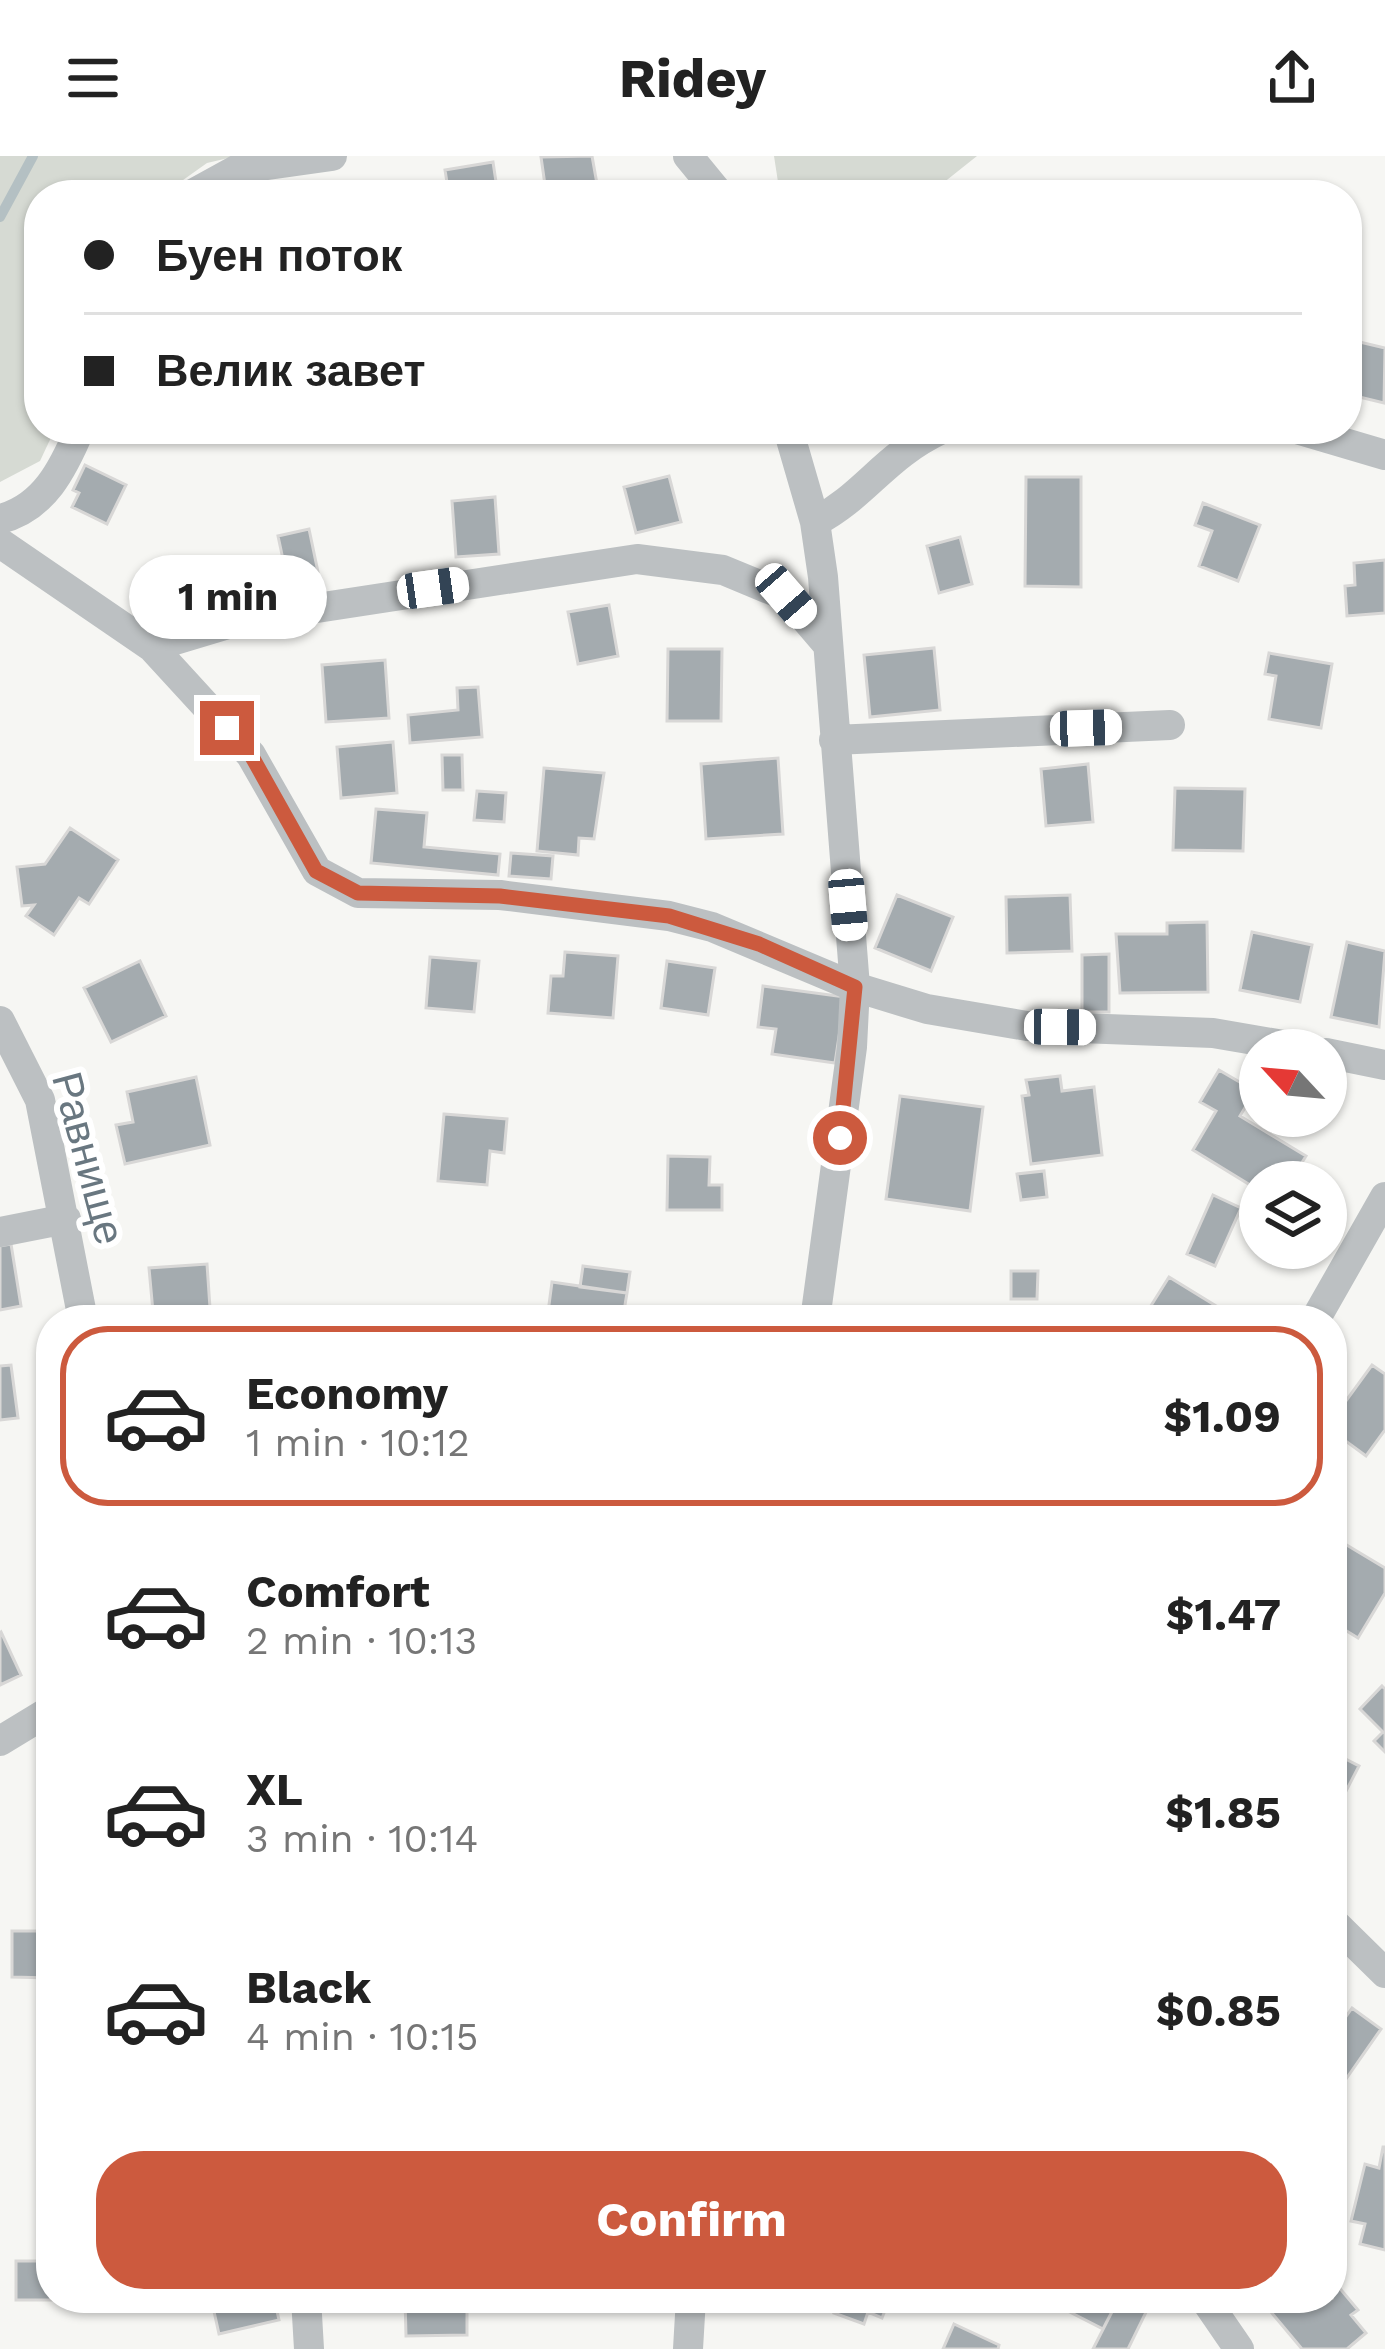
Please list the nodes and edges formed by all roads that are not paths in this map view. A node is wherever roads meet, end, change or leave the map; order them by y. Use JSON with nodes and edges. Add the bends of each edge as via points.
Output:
{"nodes":[{"id":1,"x":332,"y":156,"type":"edge"},
{"id":2,"x":688,"y":156,"type":"edge"},
{"id":3,"x":219,"y":180,"type":"edge"},
{"id":4,"x":708,"y":180,"type":"edge"},
{"id":5,"x":74,"y":444,"type":"edge"},
{"id":6,"x":792,"y":444,"type":"edge"},
{"id":7,"x":909,"y":444,"type":"edge"},
{"id":8,"x":1348,"y":444,"type":"edge"},
{"id":9,"x":1385,"y":455,"type":"edge"},
{"id":10,"x":0,"y":519,"type":"edge"},
{"id":11,"x":815,"y":522,"type":"junction"},
{"id":12,"x":0,"y":543,"type":"edge"},
{"id":13,"x":827,"y":644,"type":"junction"},
{"id":14,"x":152,"y":646,"type":"junction"},
{"id":15,"x":1170,"y":725,"type":"dead end"},
{"id":16,"x":833,"y":740,"type":"junction"},
{"id":17,"x":855,"y":987,"type":"junction"},
{"id":18,"x":0,"y":1021,"type":"edge"},
{"id":19,"x":1239,"y":1037,"type":"edge"},
{"id":20,"x":1347,"y":1057,"type":"edge"},
{"id":21,"x":1385,"y":1065,"type":"edge"},
{"id":22,"x":1385,"y":1197,"type":"edge"},
{"id":23,"x":66,"y":1219,"type":"junction"},
{"id":24,"x":0,"y":1232,"type":"edge"},
{"id":25,"x":80,"y":1305,"type":"edge"},
{"id":26,"x":817,"y":1305,"type":"edge"},
{"id":27,"x":1324,"y":1305,"type":"edge"},
{"id":28,"x":36,"y":1719,"type":"edge"},
{"id":29,"x":0,"y":1742,"type":"edge"},
{"id":30,"x":1347,"y":1936,"type":"edge"},
{"id":31,"x":1385,"y":1973,"type":"edge"},
{"id":32,"x":307,"y":2313,"type":"edge"},
{"id":33,"x":691,"y":2313,"type":"edge"},
{"id":34,"x":1214,"y":2313,"type":"edge"},
{"id":35,"x":309,"y":2349,"type":"edge"},
{"id":36,"x":688,"y":2349,"type":"edge"},
{"id":37,"x":1239,"y":2349,"type":"edge"}],
"edges":[{"from":1,"to":3,"type":"street"},
{"from":2,"to":4,"type":"street"},
{"from":5,"to":10,"type":"street","via":[[25,512]]},
{"from":6,"to":11,"type":"street"},
{"from":7,"to":11,"type":"street"},
{"from":8,"to":9,"type":"street"},
{"from":11,"to":13,"type":"street"},
{"from":12,"to":14,"type":"street"},
{"from":13,"to":14,"type":"street","via":[[786,596],[723,569],[637,559],[245,619]]},
{"from":13,"to":16,"type":"street"},
{"from":14,"to":17,"type":"street","via":[[251,755],[316,871],[358,893],[500,896],[669,916]]},
{"from":15,"to":16,"type":"street"},
{"from":16,"to":17,"type":"street"},
{"from":17,"to":19,"type":"street","via":[[986,1022]]},
{"from":17,"to":26,"type":"street"},
{"from":18,"to":23,"type":"street","name":"Равнище","via":[[40,1100]]},
{"from":20,"to":21,"type":"street"},
{"from":22,"to":27,"type":"street"},
{"from":23,"to":24,"type":"street"},
{"from":23,"to":25,"type":"street","name":"Равнище"},
{"from":28,"to":29,"type":"street"},
{"from":30,"to":31,"type":"street"},
{"from":32,"to":35,"type":"street"},
{"from":33,"to":36,"type":"street"},
{"from":34,"to":37,"type":"street"}]}
